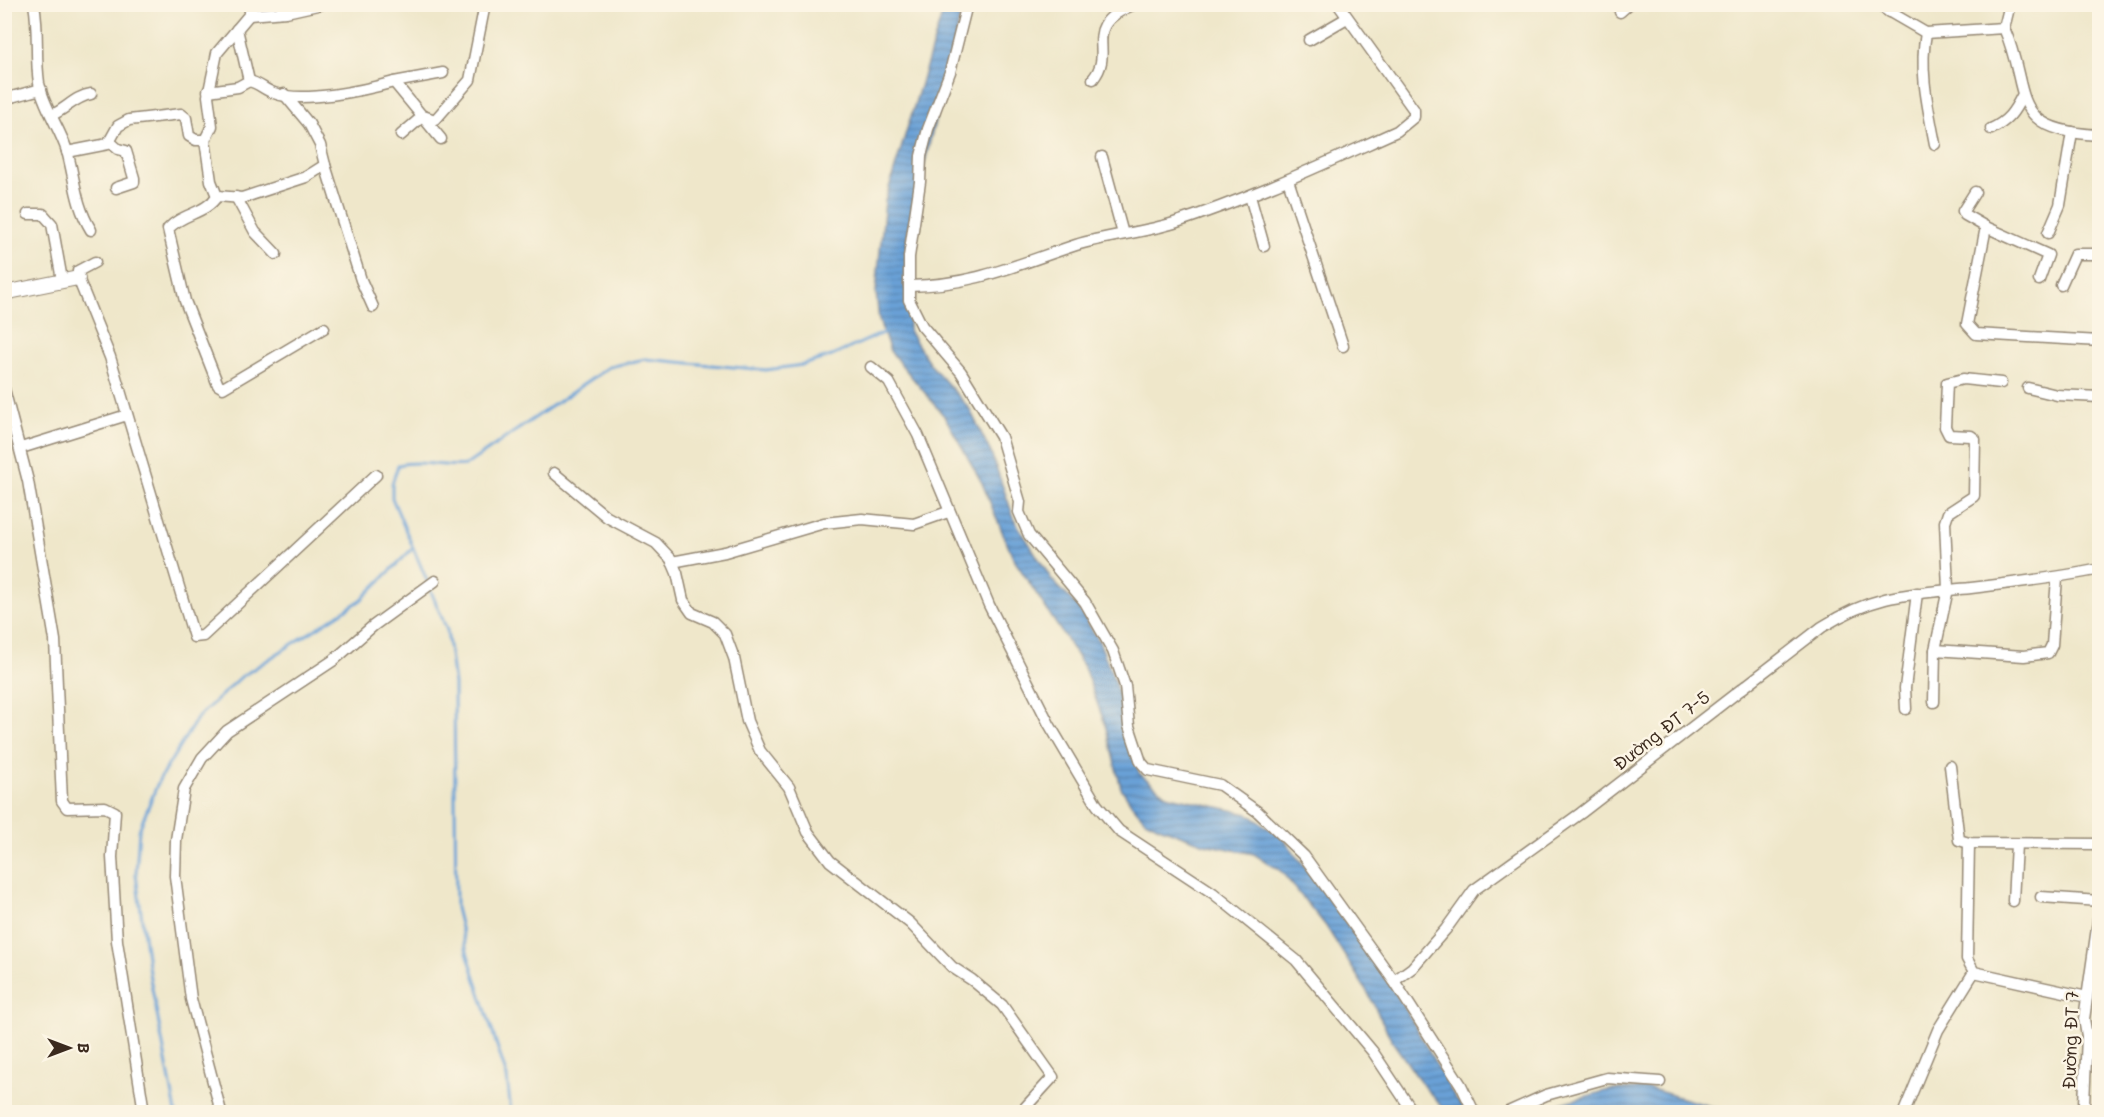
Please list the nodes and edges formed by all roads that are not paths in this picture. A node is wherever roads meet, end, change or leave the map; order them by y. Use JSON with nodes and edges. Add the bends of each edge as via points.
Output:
{"nodes":[{"id":1,"x":34,"y":4,"type":"edge"},
{"id":2,"x":322,"y":4,"type":"edge"},
{"id":3,"x":485,"y":4,"type":"edge"},
{"id":4,"x":967,"y":4,"type":"edge"},
{"id":5,"x":1135,"y":4,"type":"edge"},
{"id":6,"x":1338,"y":4,"type":"edge"},
{"id":7,"x":1629,"y":4,"type":"edge"},
{"id":8,"x":1876,"y":4,"type":"edge"},
{"id":9,"x":1900,"y":4,"type":"edge"},
{"id":10,"x":2010,"y":4,"type":"edge"},
{"id":11,"x":251,"y":10,"type":"edge"},
{"id":12,"x":1620,"y":12,"type":"dead end"},
{"id":13,"x":1889,"y":12,"type":"junction"},
{"id":14,"x":1347,"y":18,"type":"junction"},
{"id":15,"x":2004,"y":28,"type":"junction"},
{"id":16,"x":237,"y":29,"type":"junction"},
{"id":17,"x":1926,"y":33,"type":"junction"},
{"id":18,"x":1309,"y":40,"type":"dead end"},
{"id":19,"x":443,"y":73,"type":"dead end"},
{"id":20,"x":1093,"y":79,"type":"dead end"},
{"id":21,"x":249,"y":81,"type":"junction"},
{"id":22,"x":393,"y":82,"type":"junction"},
{"id":23,"x":41,"y":90,"type":"junction"},
{"id":24,"x":208,"y":91,"type":"junction"},
{"id":25,"x":91,"y":94,"type":"dead end"},
{"id":26,"x":284,"y":94,"type":"junction"},
{"id":27,"x":2022,"y":96,"type":"junction"},
{"id":28,"x":4,"y":99,"type":"edge"},
{"id":29,"x":52,"y":115,"type":"junction"},
{"id":30,"x":423,"y":116,"type":"junction"},
{"id":31,"x":1991,"y":129,"type":"dead end"},
{"id":32,"x":2072,"y":132,"type":"junction"},
{"id":33,"x":401,"y":135,"type":"dead end"},
{"id":34,"x":2100,"y":135,"type":"edge"},
{"id":35,"x":441,"y":139,"type":"dead end"},
{"id":36,"x":206,"y":140,"type":"junction"},
{"id":37,"x":109,"y":141,"type":"junction"},
{"id":38,"x":1935,"y":144,"type":"dead end"},
{"id":39,"x":67,"y":152,"type":"junction"},
{"id":40,"x":1102,"y":157,"type":"dead end"},
{"id":41,"x":325,"y":165,"type":"junction"},
{"id":42,"x":1288,"y":180,"type":"junction"},
{"id":43,"x":116,"y":188,"type":"dead end"},
{"id":44,"x":1975,"y":192,"type":"dead end"},
{"id":45,"x":217,"y":196,"type":"junction"},
{"id":46,"x":1250,"y":196,"type":"junction"},
{"id":47,"x":236,"y":197,"type":"junction"},
{"id":48,"x":28,"y":214,"type":"dead end"},
{"id":49,"x":1986,"y":227,"type":"junction"},
{"id":50,"x":91,"y":230,"type":"dead end"},
{"id":51,"x":2048,"y":233,"type":"dead end"},
{"id":52,"x":1123,"y":234,"type":"junction"},
{"id":53,"x":1264,"y":246,"type":"dead end"},
{"id":54,"x":276,"y":254,"type":"dead end"},
{"id":55,"x":2100,"y":254,"type":"edge"},
{"id":56,"x":95,"y":262,"type":"dead end"},
{"id":57,"x":78,"y":278,"type":"junction"},
{"id":58,"x":62,"y":280,"type":"junction"},
{"id":59,"x":2038,"y":280,"type":"dead end"},
{"id":60,"x":2061,"y":285,"type":"dead end"},
{"id":61,"x":909,"y":286,"type":"junction"},
{"id":62,"x":4,"y":292,"type":"edge"},
{"id":63,"x":374,"y":307,"type":"dead end"},
{"id":64,"x":324,"y":328,"type":"dead end"},
{"id":65,"x":2100,"y":341,"type":"edge"},
{"id":66,"x":1343,"y":346,"type":"dead end"},
{"id":67,"x":871,"y":367,"type":"dead end"},
{"id":68,"x":2001,"y":383,"type":"dead end"},
{"id":69,"x":2028,"y":388,"type":"dead end"},
{"id":70,"x":4,"y":389,"type":"edge"},
{"id":71,"x":2100,"y":397,"type":"edge"},
{"id":72,"x":127,"y":415,"type":"junction"},
{"id":73,"x":21,"y":448,"type":"junction"},
{"id":74,"x":554,"y":473,"type":"dead end"},
{"id":75,"x":376,"y":475,"type":"dead end"},
{"id":76,"x":948,"y":512,"type":"junction"},
{"id":77,"x":672,"y":562,"type":"junction"},
{"id":78,"x":2100,"y":569,"type":"edge"},
{"id":79,"x":2057,"y":578,"type":"junction"},
{"id":80,"x":435,"y":581,"type":"dead end"},
{"id":81,"x":1948,"y":590,"type":"junction"},
{"id":82,"x":1917,"y":593,"type":"junction"},
{"id":83,"x":1935,"y":650,"type":"junction"},
{"id":84,"x":1934,"y":702,"type":"dead end"},
{"id":85,"x":1906,"y":709,"type":"dead end"},
{"id":86,"x":1950,"y":766,"type":"dead end"},
{"id":87,"x":1969,"y":843,"type":"junction"},
{"id":88,"x":2016,"y":843,"type":"junction"},
{"id":89,"x":2100,"y":843,"type":"edge"},
{"id":90,"x":2041,"y":897,"type":"dead end"},
{"id":91,"x":2013,"y":901,"type":"dead end"},
{"id":92,"x":2100,"y":901,"type":"edge"},
{"id":93,"x":2100,"y":907,"type":"edge"},
{"id":94,"x":1974,"y":972,"type":"junction"},
{"id":95,"x":1394,"y":981,"type":"junction"},
{"id":96,"x":2091,"y":992,"type":"edge"},
{"id":97,"x":2087,"y":1036,"type":"junction"},
{"id":98,"x":2100,"y":1039,"type":"edge"},
{"id":99,"x":1660,"y":1082,"type":"dead end"},
{"id":100,"x":2084,"y":1104,"type":"dead end"},
{"id":101,"x":144,"y":1113,"type":"edge"},
{"id":102,"x":221,"y":1113,"type":"edge"},
{"id":103,"x":1021,"y":1113,"type":"edge"},
{"id":104,"x":1413,"y":1113,"type":"edge"},
{"id":105,"x":1474,"y":1113,"type":"edge"},
{"id":106,"x":1508,"y":1113,"type":"edge"},
{"id":107,"x":1904,"y":1113,"type":"edge"}],
"edges":[{"from":1,"to":23,"type":"street"},
{"from":2,"to":11,"type":"street","via":[[286,12]]},
{"from":3,"to":30,"type":"street","via":[[470,80],[435,120]]},
{"from":4,"to":61,"type":"street","via":[[950,72],[921,156]]},
{"from":5,"to":20,"type":"street","via":[[1114,13],[1102,28],[1099,71]]},
{"from":6,"to":14,"type":"street"},
{"from":7,"to":12,"type":"street"},
{"from":8,"to":13,"type":"street"},
{"from":9,"to":13,"type":"street"},
{"from":10,"to":15,"type":"street"},
{"from":11,"to":16,"type":"street"},
{"from":13,"to":17,"type":"street"},
{"from":14,"to":18,"type":"street"},
{"from":14,"to":42,"type":"street","via":[[1414,110],[1414,117],[1397,130]]},
{"from":15,"to":17,"type":"street"},
{"from":15,"to":27,"type":"street","via":[[2014,50]]},
{"from":16,"to":21,"type":"street"},
{"from":16,"to":24,"type":"street","via":[[217,53]]},
{"from":17,"to":38,"type":"street","via":[[1922,52],[1924,91]]},
{"from":19,"to":22,"type":"street"},
{"from":21,"to":24,"type":"street","via":[[238,87]]},
{"from":21,"to":26,"type":"street"},
{"from":22,"to":26,"type":"street","via":[[362,91]]},
{"from":22,"to":30,"type":"street"},
{"from":23,"to":28,"type":"street"},
{"from":23,"to":29,"type":"street"},
{"from":24,"to":36,"type":"street","via":[[212,126]]},
{"from":25,"to":29,"type":"street","via":[[80,96],[68,109]]},
{"from":26,"to":41,"type":"street","via":[[309,124]]},
{"from":27,"to":31,"type":"street","via":[[2013,114]]},
{"from":27,"to":32,"type":"street","via":[[2027,108],[2046,124]]},
{"from":29,"to":39,"type":"street"},
{"from":30,"to":33,"type":"street"},
{"from":30,"to":35,"type":"street"},
{"from":32,"to":34,"type":"street"},
{"from":32,"to":51,"type":"street","via":[[2060,205]]},
{"from":36,"to":37,"type":"street","via":[[196,141],[189,136],[182,114],[129,120],[118,126]]},
{"from":36,"to":45,"type":"street"},
{"from":37,"to":39,"type":"street"},
{"from":37,"to":43,"type":"street","via":[[126,151],[134,178],[134,182]]},
{"from":39,"to":50,"type":"street","via":[[80,212]]},
{"from":40,"to":52,"type":"street"},
{"from":41,"to":47,"type":"street","via":[[296,181]]},
{"from":41,"to":63,"type":"street","via":[[361,280]]},
{"from":42,"to":46,"type":"street"},
{"from":42,"to":66,"type":"street"},
{"from":44,"to":49,"type":"street","via":[[1963,211]]},
{"from":45,"to":47,"type":"street"},
{"from":45,"to":64,"type":"street","via":[[211,205],[177,219],[168,229],[185,301],[218,385],[223,388]]},
{"from":46,"to":52,"type":"street","via":[[1172,224]]},
{"from":46,"to":53,"type":"street"},
{"from":47,"to":54,"type":"street","via":[[255,232]]},
{"from":48,"to":58,"type":"street","via":[[43,214],[52,224]]},
{"from":49,"to":59,"type":"street","via":[[2048,255]]},
{"from":49,"to":65,"type":"street","via":[[1968,324],[1976,334]]},
{"from":52,"to":61,"type":"street","via":[[978,279],[940,286]]},
{"from":55,"to":60,"type":"street","via":[[2075,254]]},
{"from":56,"to":57,"type":"street","via":[[78,271]]},
{"from":57,"to":58,"type":"street"},
{"from":57,"to":72,"type":"street","via":[[110,357]]},
{"from":58,"to":62,"type":"street"},
{"from":61,"to":95,"type":"street","via":[[909,300],[922,326],[961,372],[1001,437],[1020,502],[1019,512],[1029,535],[1085,602],[1113,651],[1125,686],[1129,726],[1141,762],[1148,770],[1220,785],[1286,836]]},
{"from":67,"to":76,"type":"street","via":[[889,382],[918,435]]},
{"from":68,"to":81,"type":"street","via":[[1963,379],[1947,383],[1945,427],[1949,435],[1971,436],[1975,440],[1976,458],[1974,496],[1948,513],[1945,522]]},
{"from":69,"to":71,"type":"street"},
{"from":70,"to":73,"type":"street"},
{"from":72,"to":73,"type":"street"},
{"from":72,"to":75,"type":"street","via":[[194,637],[203,636]]},
{"from":73,"to":101,"type":"street","via":[[55,640],[62,801],[67,808],[105,807],[115,812],[112,857],[117,941]]},
{"from":74,"to":77,"type":"street","via":[[607,517],[656,543]]},
{"from":76,"to":77,"type":"street","via":[[914,524],[862,519],[824,523],[725,552]]},
{"from":76,"to":104,"type":"street","via":[[1049,724],[1096,805],[1119,831],[1213,893],[1296,960],[1373,1052]]},
{"from":77,"to":103,"type":"street","via":[[682,600],[692,613],[713,622],[725,634],[747,721],[760,751],[789,787],[808,832],[830,861],[910,923],[952,967],[1002,1005],[1051,1073],[1052,1081]]},
{"from":78,"to":79,"type":"street","name":"Đường ĐT 7-5"},
{"from":79,"to":81,"type":"street","name":"Đường ĐT 7-5"},
{"from":79,"to":83,"type":"street","via":[[2048,654]]},
{"from":80,"to":102,"type":"street","via":[[417,591],[334,660],[227,731],[202,758],[184,789],[175,876],[191,999]]},
{"from":81,"to":82,"type":"street","name":"Đường ĐT 7-5"},
{"from":81,"to":83,"type":"street"},
{"from":82,"to":85,"type":"street","via":[[1906,676]]},
{"from":82,"to":95,"type":"street","name":"Đường ĐT 7-5","via":[[1851,609],[1822,627],[1473,891],[1412,968]]},
{"from":83,"to":84,"type":"street"},
{"from":86,"to":87,"type":"street","via":[[1959,840]]},
{"from":87,"to":88,"type":"street"},
{"from":87,"to":94,"type":"street","via":[[1968,959]]},
{"from":88,"to":89,"type":"street"},
{"from":88,"to":91,"type":"street"},
{"from":90,"to":92,"type":"street"},
{"from":93,"to":96,"type":"street","name":"Đường ĐT 7"},
{"from":94,"to":96,"type":"street"},
{"from":94,"to":107,"type":"street","via":[[1938,1030]]},
{"from":95,"to":105,"type":"street","via":[[1461,1085]]},
{"from":96,"to":97,"type":"street","name":"Đường ĐT 7","via":[[2084,1019]]},
{"from":97,"to":98,"type":"street"},
{"from":97,"to":100,"type":"street","name":"Đường ĐT 7"},
{"from":99,"to":106,"type":"street","via":[[1607,1078],[1546,1095]]}]}
